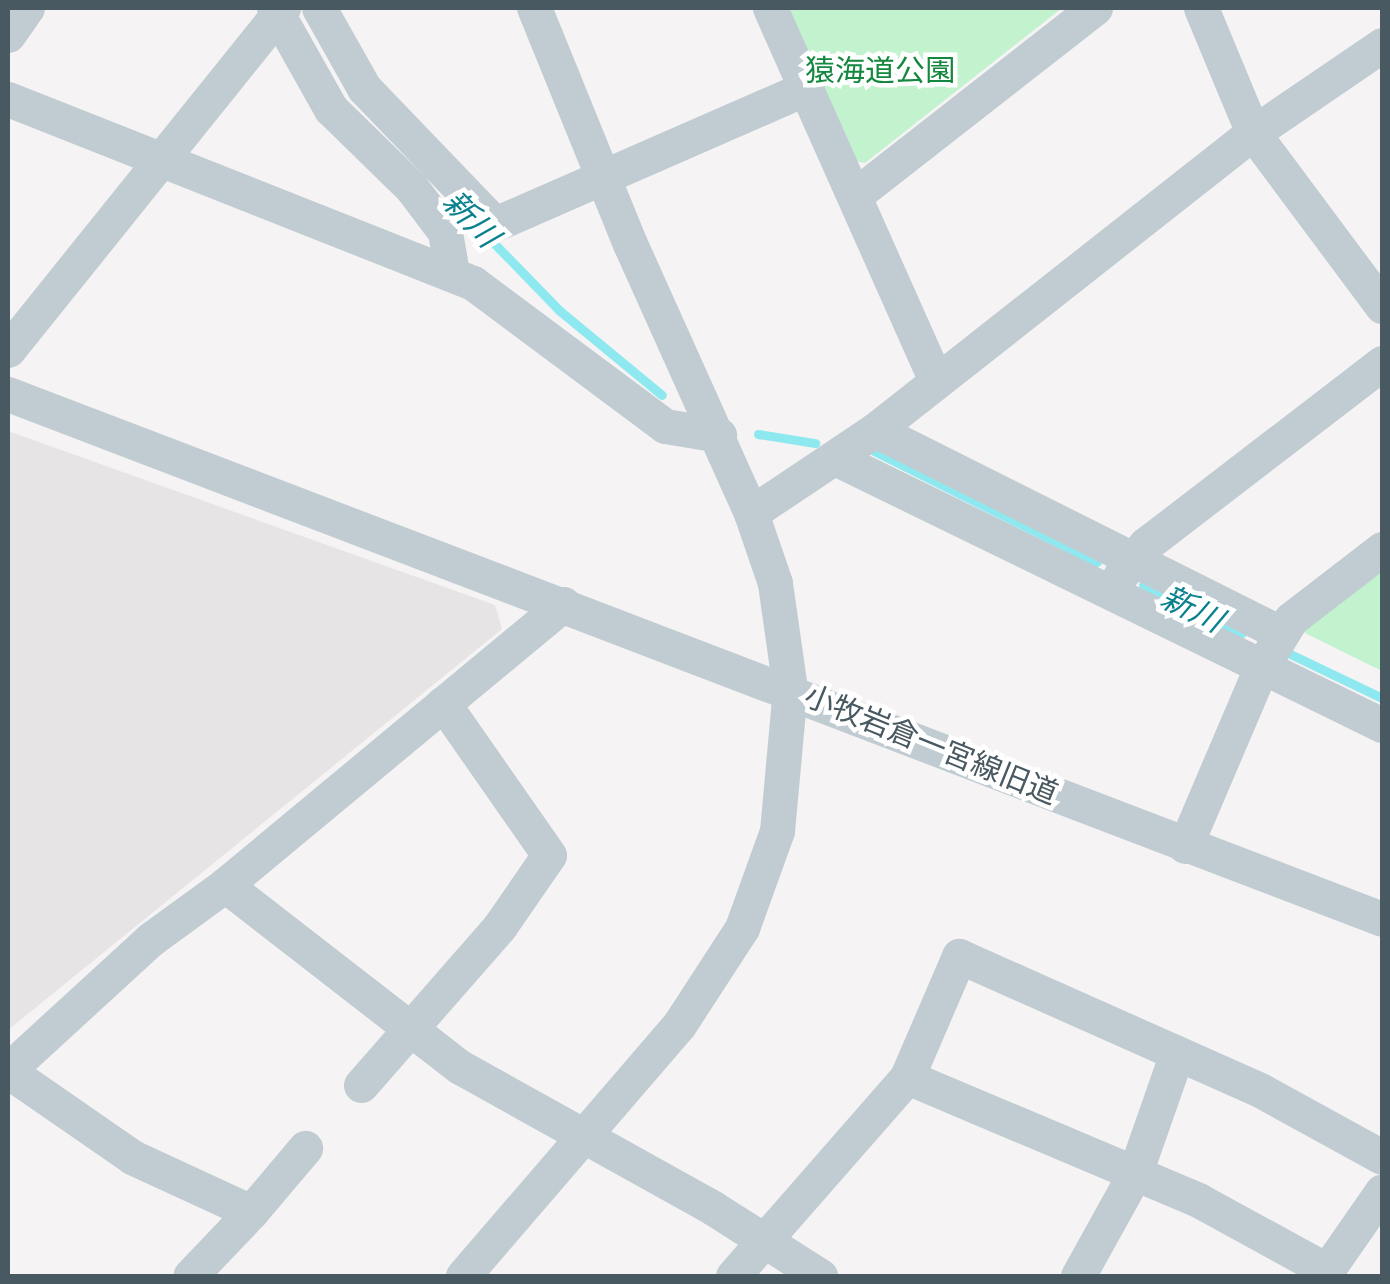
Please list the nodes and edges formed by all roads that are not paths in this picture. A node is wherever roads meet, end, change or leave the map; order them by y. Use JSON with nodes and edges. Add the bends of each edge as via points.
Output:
{"nodes":[{"id":1,"x":26,"y":8,"type":"edge"},
{"id":2,"x":319,"y":8,"type":"edge"},
{"id":3,"x":534,"y":8,"type":"edge"},
{"id":4,"x":770,"y":8,"type":"edge"},
{"id":5,"x":1096,"y":8,"type":"edge"},
{"id":6,"x":1201,"y":8,"type":"edge"},
{"id":7,"x":278,"y":10,"type":"edge"},
{"id":8,"x":8,"y":35,"type":"edge"},
{"id":9,"x":1382,"y":45,"type":"edge"},
{"id":10,"x":806,"y":88,"type":"junction"},
{"id":11,"x":8,"y":99,"type":"edge"},
{"id":12,"x":1253,"y":134,"type":"junction"},
{"id":13,"x":165,"y":160,"type":"junction"},
{"id":14,"x":602,"y":176,"type":"junction"},
{"id":15,"x":854,"y":196,"type":"junction"},
{"id":16,"x":452,"y":274,"type":"junction"},
{"id":17,"x":1382,"y":306,"type":"edge"},
{"id":18,"x":8,"y":350,"type":"edge"},
{"id":19,"x":1382,"y":363,"type":"edge"},
{"id":20,"x":935,"y":378,"type":"junction"},
{"id":21,"x":8,"y":394,"type":"edge"},
{"id":22,"x":875,"y":430,"type":"junction"},
{"id":23,"x":719,"y":435,"type":"junction"},
{"id":24,"x":835,"y":458,"type":"junction"},
{"id":25,"x":751,"y":513,"type":"junction"},
{"id":26,"x":1382,"y":549,"type":"edge"},
{"id":27,"x":1133,"y":561,"type":"junction"},
{"id":28,"x":1105,"y":595,"type":"junction"},
{"id":29,"x":563,"y":604,"type":"junction"},
{"id":30,"x":1282,"y":634,"type":"junction"},
{"id":31,"x":1261,"y":668,"type":"junction"},
{"id":32,"x":790,"y":689,"type":"junction"},
{"id":33,"x":443,"y":702,"type":"junction"},
{"id":34,"x":1382,"y":724,"type":"edge"},
{"id":35,"x":1186,"y":846,"type":"junction"},
{"id":36,"x":225,"y":885,"type":"junction"},
{"id":37,"x":1382,"y":919,"type":"edge"},
{"id":38,"x":410,"y":1028,"type":"junction"},
{"id":39,"x":1177,"y":1053,"type":"junction"},
{"id":40,"x":8,"y":1070,"type":"edge"},
{"id":41,"x":907,"y":1077,"type":"junction"},
{"id":42,"x":361,"y":1086,"type":"dead end"},
{"id":43,"x":581,"y":1136,"type":"junction"},
{"id":44,"x":304,"y":1148,"type":"dead end"},
{"id":45,"x":1382,"y":1157,"type":"edge"},
{"id":46,"x":1135,"y":1173,"type":"junction"},
{"id":47,"x":1382,"y":1191,"type":"edge"},
{"id":48,"x":251,"y":1212,"type":"junction"},
{"id":49,"x":765,"y":1241,"type":"junction"},
{"id":50,"x":1325,"y":1274,"type":"edge"},
{"id":51,"x":190,"y":1276,"type":"edge"},
{"id":52,"x":463,"y":1276,"type":"edge"},
{"id":53,"x":733,"y":1276,"type":"edge"},
{"id":54,"x":820,"y":1276,"type":"edge"},
{"id":55,"x":1078,"y":1276,"type":"edge"}],
"edges":[{"from":1,"to":8,"type":"street"},
{"from":2,"to":14,"type":"street","via":[[364,88],[495,224]]},
{"from":3,"to":14,"type":"street"},
{"from":4,"to":10,"type":"street"},
{"from":5,"to":15,"type":"street"},
{"from":6,"to":12,"type":"street"},
{"from":7,"to":13,"type":"street"},
{"from":7,"to":16,"type":"street","via":[[331,109],[411,187],[444,232]]},
{"from":9,"to":12,"type":"street"},
{"from":10,"to":14,"type":"street"},
{"from":10,"to":15,"type":"street"},
{"from":11,"to":13,"type":"street"},
{"from":12,"to":17,"type":"street"},
{"from":12,"to":20,"type":"street"},
{"from":13,"to":16,"type":"street"},
{"from":13,"to":18,"type":"street"},
{"from":14,"to":23,"type":"street"},
{"from":15,"to":20,"type":"street"},
{"from":16,"to":23,"type":"street","via":[[531,323],[665,426]]},
{"from":19,"to":27,"type":"street"},
{"from":20,"to":22,"type":"street"},
{"from":21,"to":29,"type":"street"},
{"from":22,"to":24,"type":"street"},
{"from":22,"to":27,"type":"street"},
{"from":23,"to":25,"type":"street"},
{"from":24,"to":25,"type":"street"},
{"from":24,"to":28,"type":"street"},
{"from":25,"to":32,"type":"street","via":[[775,583]]},
{"from":26,"to":30,"type":"street"},
{"from":27,"to":28,"type":"street"},
{"from":27,"to":30,"type":"street"},
{"from":28,"to":31,"type":"street"},
{"from":29,"to":32,"type":"street"},
{"from":29,"to":33,"type":"street"},
{"from":30,"to":31,"type":"street"},
{"from":31,"to":34,"type":"street"},
{"from":31,"to":35,"type":"street"},
{"from":32,"to":35,"type":"street","name":"小牧岩倉一宮線旧道"},
{"from":32,"to":43,"type":"street","name":"小牧岩倉一宮線旧道","via":[[777,832],[742,928],[679,1025]]},
{"from":33,"to":36,"type":"street"},
{"from":33,"to":38,"type":"street","via":[[549,855],[500,926]]},
{"from":35,"to":37,"type":"street","name":"小牧岩倉一宮線旧道"},
{"from":36,"to":38,"type":"street"},
{"from":36,"to":40,"type":"street","via":[[140,948]]},
{"from":38,"to":42,"type":"street"},
{"from":38,"to":43,"type":"street","via":[[460,1067]]},
{"from":39,"to":41,"type":"street","via":[[959,956]]},
{"from":39,"to":45,"type":"street"},
{"from":39,"to":46,"type":"street"},
{"from":40,"to":48,"type":"street","via":[[132,1157]]},
{"from":41,"to":46,"type":"street"},
{"from":41,"to":49,"type":"street"},
{"from":43,"to":49,"type":"street"},
{"from":43,"to":52,"type":"street","name":"小牧岩倉一宮線旧道"},
{"from":44,"to":48,"type":"street"},
{"from":46,"to":50,"type":"street"},
{"from":46,"to":55,"type":"street"},
{"from":47,"to":50,"type":"street"},
{"from":48,"to":51,"type":"street"},
{"from":49,"to":53,"type":"street"},
{"from":49,"to":54,"type":"street"}]}
